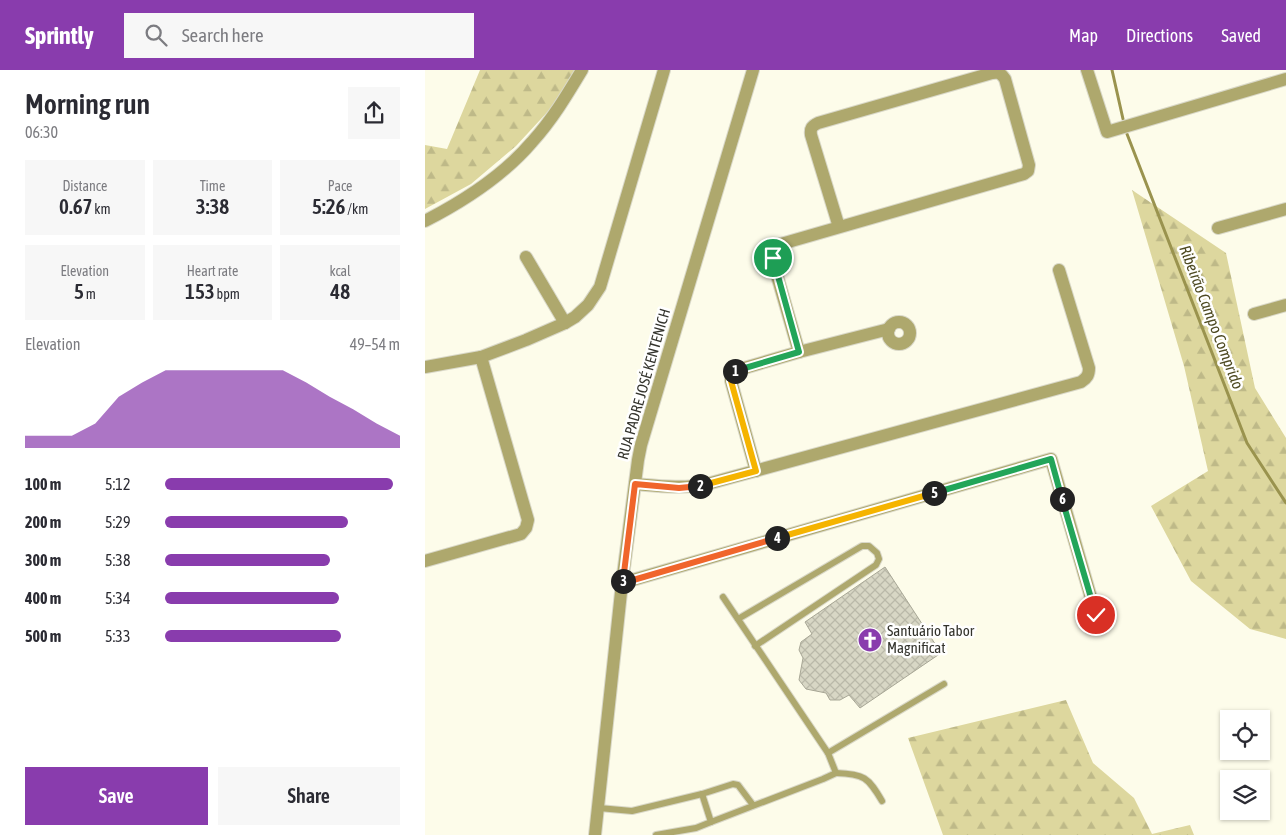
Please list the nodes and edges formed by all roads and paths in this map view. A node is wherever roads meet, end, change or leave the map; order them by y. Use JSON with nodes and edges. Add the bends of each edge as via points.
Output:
{"nodes":[{"id":1,"x":582,"y":70,"type":"edge"},
{"id":2,"x":664,"y":70,"type":"edge"},
{"id":3,"x":753,"y":70,"type":"edge"},
{"id":4,"x":1087,"y":70,"type":"edge"},
{"id":5,"x":1286,"y":79,"type":"edge"},
{"id":6,"x":1286,"y":209,"type":"edge"},
{"id":7,"x":425,"y":221,"type":"edge"},
{"id":8,"x":839,"y":227,"type":"junction"},
{"id":9,"x":1218,"y":228,"type":"dead end"},
{"id":10,"x":526,"y":257,"type":"dead end"},
{"id":11,"x":1059,"y":270,"type":"dead end"},
{"id":12,"x":1286,"y":305,"type":"edge"},
{"id":13,"x":1254,"y":314,"type":"dead end"},
{"id":14,"x":565,"y":323,"type":"junction"},
{"id":15,"x":889,"y":329,"type":"dead end"},
{"id":16,"x":799,"y":352,"type":"junction"},
{"id":17,"x":481,"y":357,"type":"junction"},
{"id":18,"x":425,"y":367,"type":"edge"},
{"id":19,"x":756,"y":471,"type":"junction"},
{"id":20,"x":635,"y":484,"type":"junction"},
{"id":21,"x":425,"y":561,"type":"edge"},
{"id":22,"x":623,"y":583,"type":"junction"},
{"id":23,"x":723,"y":597,"type":"dead end"},
{"id":24,"x":1096,"y":615,"type":"dead end"},
{"id":25,"x":738,"y":619,"type":"junction"},
{"id":26,"x":755,"y":646,"type":"junction"},
{"id":27,"x":944,"y":684,"type":"dead end"},
{"id":28,"x":827,"y":753,"type":"junction"},
{"id":29,"x":836,"y":773,"type":"junction"},
{"id":30,"x":702,"y":794,"type":"junction"},
{"id":31,"x":882,"y":802,"type":"dead end"},
{"id":32,"x":753,"y":805,"type":"junction"},
{"id":33,"x":599,"y":808,"type":"junction"},
{"id":34,"x":711,"y":822,"type":"junction"},
{"id":35,"x":595,"y":835,"type":"edge"},
{"id":36,"x":656,"y":835,"type":"edge"}],
"edges":[{"from":1,"to":7,"type":"street","via":[[565,100],[517,159],[495,178]]},
{"from":2,"to":14,"type":"street","via":[[600,287],[588,305]]},
{"from":3,"to":20,"type":"street","name":"RUA PADRE JOSÉ KENTENICH","via":[[641,445]]},
{"from":4,"to":5,"type":"street","via":[[1107,132]]},
{"from":6,"to":9,"type":"street"},
{"from":8,"to":8,"type":"street","via":[[811,135],[813,126],[991,73],[1002,75],[1027,157],[1029,166],[1024,174]]},
{"from":8,"to":16,"type":"street","via":[[781,244],[772,252]]},
{"from":10,"to":14,"type":"street"},
{"from":11,"to":19,"type":"street","via":[[1089,368],[1086,379]]},
{"from":12,"to":13,"type":"street"},
{"from":14,"to":17,"type":"street"},
{"from":15,"to":16,"type":"street"},
{"from":16,"to":19,"type":"street","via":[[734,371],[731,376]]},
{"from":17,"to":18,"type":"street"},
{"from":17,"to":21,"type":"street","via":[[528,520],[526,528],[521,534]]},
{"from":19,"to":20,"type":"street","via":[[694,487]]},
{"from":20,"to":22,"type":"street","name":"RUA PADRE JOSÉ KENTENICH"},
{"from":22,"to":24,"type":"street","via":[[1051,459]]},
{"from":22,"to":33,"type":"street","name":"RUA PADRE JOSÉ KENTENICH"},
{"from":23,"to":25,"type":"lane"},
{"from":25,"to":26,"type":"lane"},
{"from":25,"to":26,"type":"lane","via":[[862,546],[869,546],[877,554],[876,565]]},
{"from":26,"to":28,"type":"lane"},
{"from":27,"to":28,"type":"lane"},
{"from":28,"to":29,"type":"lane"},
{"from":29,"to":31,"type":"lane","via":[[863,778],[873,786]]},
{"from":29,"to":32,"type":"lane"},
{"from":30,"to":32,"type":"lane","via":[[733,784]]},
{"from":30,"to":33,"type":"lane","via":[[632,811]]},
{"from":30,"to":34,"type":"lane"},
{"from":32,"to":34,"type":"lane"},
{"from":33,"to":35,"type":"street","name":"RUA PADRE JOSÉ KENTENICH"},
{"from":34,"to":36,"type":"lane"}]}
